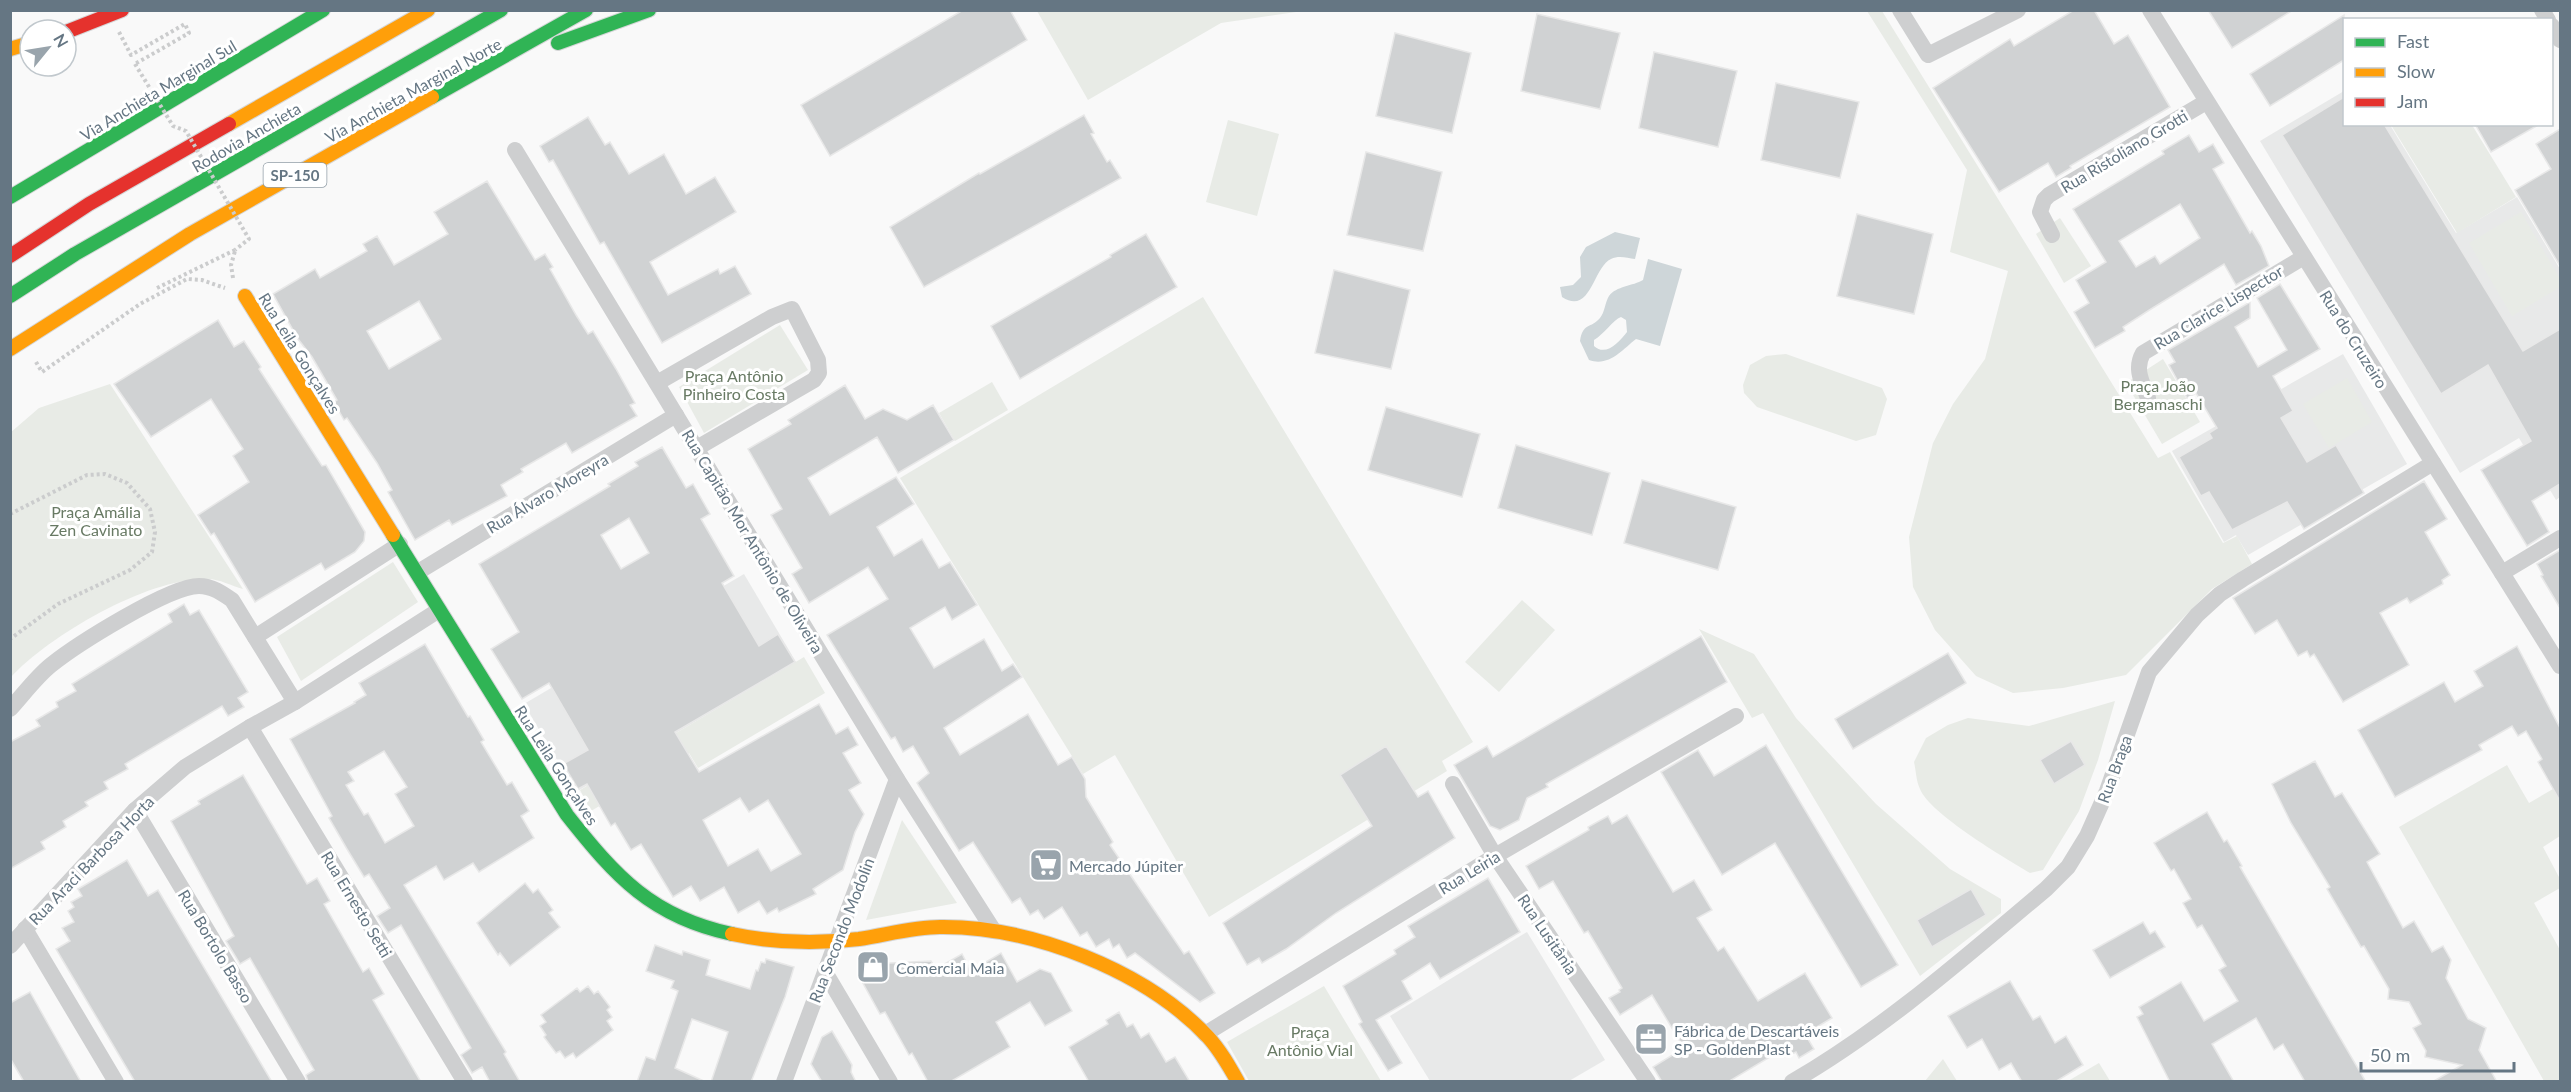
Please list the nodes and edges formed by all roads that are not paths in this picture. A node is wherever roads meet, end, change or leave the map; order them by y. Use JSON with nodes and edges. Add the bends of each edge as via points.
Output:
{"nodes":[{"id":1,"x":122,"y":10,"type":"edge"},
{"id":2,"x":323,"y":10,"type":"edge"},
{"id":3,"x":428,"y":10,"type":"edge"},
{"id":4,"x":501,"y":10,"type":"edge"},
{"id":5,"x":586,"y":10,"type":"edge"},
{"id":6,"x":649,"y":10,"type":"edge"},
{"id":7,"x":1900,"y":10,"type":"edge"},
{"id":8,"x":2018,"y":10,"type":"edge"},
{"id":9,"x":2150,"y":10,"type":"edge"},
{"id":10,"x":78,"y":27,"type":"edge"},
{"id":11,"x":481,"y":70,"type":"junction"},
{"id":12,"x":2206,"y":102,"type":"junction"},
{"id":13,"x":514,"y":150,"type":"dead end"},
{"id":14,"x":10,"y":197,"type":"edge"},
{"id":15,"x":2052,"y":235,"type":"dead end"},
{"id":16,"x":10,"y":256,"type":"edge"},
{"id":17,"x":2304,"y":257,"type":"junction"},
{"id":18,"x":240,"y":294,"type":"road end"},
{"id":19,"x":10,"y":296,"type":"edge"},
{"id":20,"x":10,"y":349,"type":"edge"},
{"id":21,"x":657,"y":383,"type":"junction"},
{"id":22,"x":2148,"y":398,"type":"dead end"},
{"id":23,"x":676,"y":415,"type":"junction"},
{"id":24,"x":697,"y":447,"type":"junction"},
{"id":25,"x":2433,"y":464,"type":"junction"},
{"id":26,"x":2560,"y":538,"type":"edge"},
{"id":27,"x":400,"y":544,"type":"junction"},
{"id":28,"x":418,"y":572,"type":"junction"},
{"id":29,"x":2502,"y":573,"type":"junction"},
{"id":30,"x":439,"y":610,"type":"junction"},
{"id":31,"x":255,"y":637,"type":"junction"},
{"id":32,"x":2560,"y":666,"type":"edge"},
{"id":33,"x":296,"y":702,"type":"junction"},
{"id":34,"x":10,"y":709,"type":"edge"},
{"id":35,"x":1736,"y":716,"type":"dead end"},
{"id":36,"x":250,"y":727,"type":"junction"},
{"id":37,"x":897,"y":779,"type":"junction"},
{"id":38,"x":1453,"y":784,"type":"dead end"},
{"id":39,"x":135,"y":810,"type":"junction"},
{"id":40,"x":1495,"y":856,"type":"junction"},
{"id":41,"x":25,"y":929,"type":"junction"},
{"id":42,"x":994,"y":931,"type":"junction"},
{"id":43,"x":837,"y":941,"type":"junction"},
{"id":44,"x":10,"y":946,"type":"edge"},
{"id":45,"x":825,"y":972,"type":"junction"},
{"id":46,"x":1205,"y":1034,"type":"junction"},
{"id":47,"x":116,"y":1082,"type":"edge"},
{"id":48,"x":298,"y":1082,"type":"edge"},
{"id":49,"x":465,"y":1082,"type":"edge"},
{"id":50,"x":784,"y":1082,"type":"edge"},
{"id":51,"x":890,"y":1082,"type":"edge"},
{"id":52,"x":1238,"y":1082,"type":"edge"},
{"id":53,"x":1648,"y":1082,"type":"edge"},
{"id":54,"x":1792,"y":1082,"type":"edge"}],
"edges":[{"from":1,"to":10,"type":"main road"},
{"from":2,"to":14,"type":"main road","name":"Via Anchieta Marginal Sul"},
{"from":3,"to":16,"type":"main road","name":"Rodovia Anchieta","via":[[89,204]]},
{"from":4,"to":19,"type":"main road","name":"Rodovia Anchieta","number":"SP-150","via":[[75,254]]},
{"from":5,"to":11,"type":"main road","name":"Via Anchieta Marginal Norte","number":"SP-150"},
{"from":6,"to":11,"type":"main road"},
{"from":7,"to":8,"type":"street","via":[[1928,55]]},
{"from":9,"to":12,"type":"street","name":"Rua do Cruzeiro"},
{"from":11,"to":20,"type":"main road","name":"Via Anchieta Marginal Norte","number":"SP-150","via":[[190,234]]},
{"from":12,"to":15,"type":"street","name":"Rua Ristoliano Grotti","via":[[2049,195],[2040,212]]},
{"from":12,"to":17,"type":"street","name":"Rua do Cruzeiro"},
{"from":13,"to":21,"type":"street","name":"Rua Capitão Mor Antônio de Oliveira"},
{"from":17,"to":22,"type":"street","name":"Rua Clarice Lispector","via":[[2143,353],[2138,370]]},
{"from":17,"to":25,"type":"street","name":"Rua do Cruzeiro"},
{"from":18,"to":27,"type":"main road","name":"Rua Leila Gonçalves"},
{"from":21,"to":23,"type":"street","name":"Rua Capitão Mor Antônio de Oliveira"},
{"from":21,"to":24,"type":"street","via":[[792,309],[818,360],[819,373],[814,380]]},
{"from":23,"to":24,"type":"street","name":"Rua Capitão Mor Antônio de Oliveira"},
{"from":23,"to":28,"type":"street","name":"Rua Álvaro Moreyra"},
{"from":24,"to":37,"type":"street","name":"Rua Capitão Mor Antônio de Oliveira"},
{"from":25,"to":29,"type":"street","name":"Rua do Cruzeiro"},
{"from":25,"to":54,"type":"street","name":"Rua Braga","via":[[2243,579],[2197,615],[2149,672],[2107,791],[2068,867],[2046,890],[1888,1019],[1836,1057]]},
{"from":26,"to":29,"type":"street"},
{"from":27,"to":28,"type":"main road","name":"Rua Leila Gonçalves"},
{"from":27,"to":31,"type":"street"},
{"from":28,"to":30,"type":"main road","name":"Rua Leila Gonçalves"},
{"from":29,"to":32,"type":"street","name":"Rua do Cruzeiro"},
{"from":30,"to":33,"type":"street","name":"Rua Araci Barbosa Horta"},
{"from":30,"to":43,"type":"main road","name":"Rua Leila Gonçalves","via":[[567,815],[597,853],[640,894],[683,920],[726,932],[793,942]]},
{"from":31,"to":33,"type":"street"},
{"from":31,"to":34,"type":"street","via":[[232,600],[202,585],[188,586],[128,615],[49,666]]},
{"from":33,"to":36,"type":"street","name":"Rua Araci Barbosa Horta"},
{"from":35,"to":40,"type":"street","name":"Rua Leiria"},
{"from":36,"to":39,"type":"street","name":"Rua Araci Barbosa Horta","via":[[185,767]]},
{"from":36,"to":49,"type":"street","name":"Rua Ernesto Setti"},
{"from":37,"to":42,"type":"street","name":"Rua Capitão Mor Antônio de Oliveira"},
{"from":37,"to":43,"type":"street","name":"Rua Secondo Modolin"},
{"from":38,"to":40,"type":"street","name":"Rua Lusitânia"},
{"from":39,"to":41,"type":"street","name":"Rua Araci Barbosa Horta"},
{"from":39,"to":48,"type":"street","name":"Rua Bortolo Basso"},
{"from":40,"to":46,"type":"street","name":"Rua Leiria"},
{"from":40,"to":53,"type":"street","name":"Rua Lusitânia"},
{"from":41,"to":44,"type":"street","name":"Rua Araci Barbosa Horta"},
{"from":41,"to":47,"type":"street"},
{"from":42,"to":43,"type":"main road","name":"Rua Leila Gonçalves","via":[[939,927]]},
{"from":42,"to":46,"type":"main road","name":"Rua Leila Gonçalves","via":[[1102,963],[1156,996]]},
{"from":43,"to":45,"type":"street","name":"Rua Secondo Modolin"},
{"from":45,"to":50,"type":"street","name":"Rua Secondo Modolin"},
{"from":45,"to":51,"type":"street"},
{"from":46,"to":52,"type":"main road","name":"Rua Leila Gonçalves"}]}
